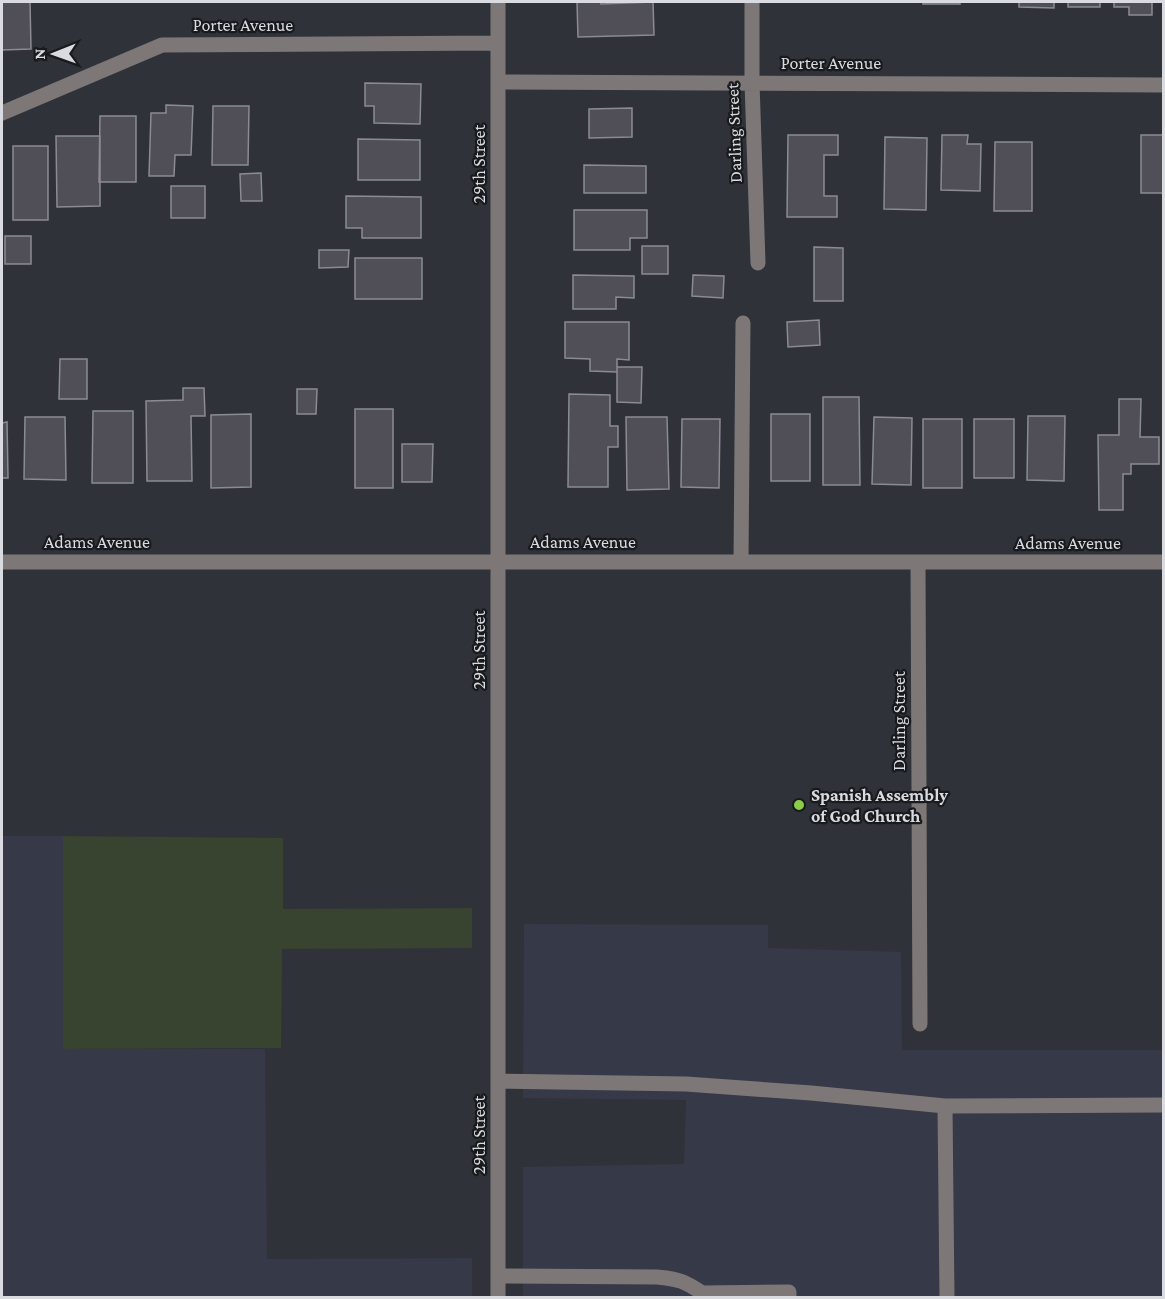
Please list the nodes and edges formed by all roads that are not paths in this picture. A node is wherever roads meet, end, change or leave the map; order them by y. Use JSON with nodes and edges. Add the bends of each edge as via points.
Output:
{"nodes":[{"id":1,"x":498,"y":2,"type":"edge"},
{"id":2,"x":752,"y":2,"type":"edge"},
{"id":3,"x":498,"y":43,"type":"junction"},
{"id":4,"x":498,"y":82,"type":"junction"},
{"id":5,"x":752,"y":82,"type":"junction"},
{"id":6,"x":1164,"y":85,"type":"edge"},
{"id":7,"x":2,"y":113,"type":"edge"},
{"id":8,"x":758,"y":263,"type":"dead end"},
{"id":9,"x":743,"y":323,"type":"dead end"},
{"id":10,"x":2,"y":562,"type":"edge"},
{"id":11,"x":498,"y":562,"type":"junction"},
{"id":12,"x":741,"y":562,"type":"junction"},
{"id":13,"x":918,"y":562,"type":"junction"},
{"id":14,"x":1164,"y":562,"type":"edge"},
{"id":15,"x":920,"y":1024,"type":"dead end"},
{"id":16,"x":499,"y":1081,"type":"junction"},
{"id":17,"x":1164,"y":1105,"type":"edge"},
{"id":18,"x":945,"y":1106,"type":"junction"},
{"id":19,"x":498,"y":1276,"type":"junction"},
{"id":20,"x":702,"y":1295,"type":"edge"},
{"id":21,"x":498,"y":1298,"type":"edge"},
{"id":22,"x":789,"y":1298,"type":"edge"},
{"id":23,"x":947,"y":1298,"type":"edge"}],
"edges":[{"from":1,"to":3,"type":"street","name":"29th Street"},
{"from":2,"to":5,"type":"street","name":"Darling Street"},
{"from":3,"to":4,"type":"street","name":"29th Street"},
{"from":3,"to":7,"type":"street","name":"Porter Avenue","via":[[162,45]]},
{"from":4,"to":5,"type":"street","name":"Porter Avenue"},
{"from":4,"to":11,"type":"street","name":"29th Street"},
{"from":5,"to":6,"type":"street","name":"Porter Avenue"},
{"from":5,"to":8,"type":"street","name":"Darling Street"},
{"from":9,"to":12,"type":"street"},
{"from":10,"to":11,"type":"street","name":"Adams Avenue"},
{"from":11,"to":12,"type":"street","name":"Adams Avenue"},
{"from":11,"to":16,"type":"street","name":"29th Street"},
{"from":12,"to":13,"type":"street","name":"Adams Avenue"},
{"from":13,"to":14,"type":"street","name":"Adams Avenue"},
{"from":13,"to":15,"type":"street","name":"Darling Street"},
{"from":16,"to":18,"type":"street","via":[[686,1084]]},
{"from":16,"to":19,"type":"street","name":"29th Street"},
{"from":17,"to":18,"type":"street"},
{"from":18,"to":23,"type":"street"},
{"from":19,"to":20,"type":"street","via":[[678,1279]]},
{"from":19,"to":21,"type":"street","name":"29th Street"},
{"from":20,"to":22,"type":"street","via":[[789,1292]]}]}
